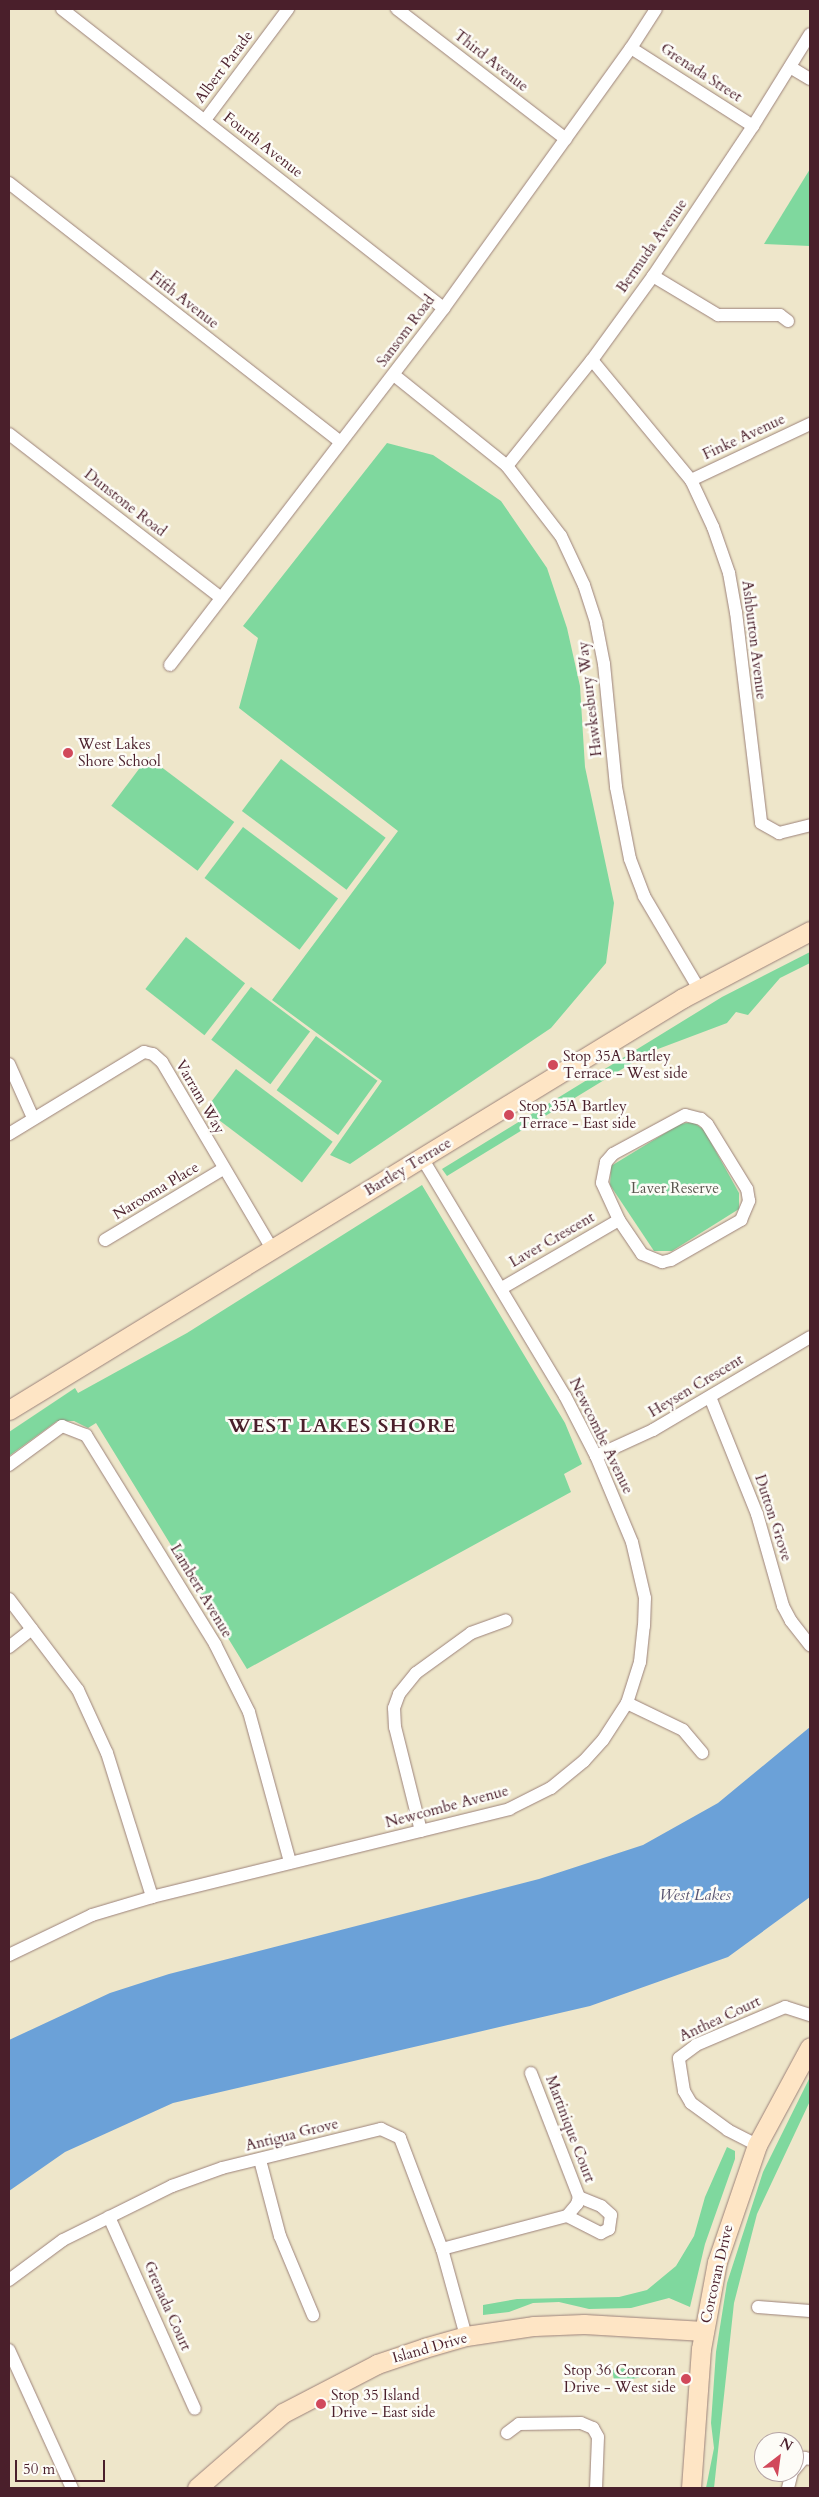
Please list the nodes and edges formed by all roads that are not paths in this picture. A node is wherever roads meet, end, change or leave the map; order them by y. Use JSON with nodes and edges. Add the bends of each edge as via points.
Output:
{"nodes":[{"id":1,"x":62,"y":9,"type":"edge"},
{"id":2,"x":288,"y":9,"type":"edge"},
{"id":3,"x":397,"y":9,"type":"edge"},
{"id":4,"x":656,"y":9,"type":"edge"},
{"id":5,"x":810,"y":34,"type":"edge"},
{"id":6,"x":631,"y":48,"type":"junction"},
{"id":7,"x":790,"y":67,"type":"junction"},
{"id":8,"x":810,"y":79,"type":"edge"},
{"id":9,"x":205,"y":120,"type":"junction"},
{"id":10,"x":754,"y":126,"type":"junction"},
{"id":11,"x":566,"y":139,"type":"junction"},
{"id":12,"x":9,"y":184,"type":"edge"},
{"id":13,"x":652,"y":276,"type":"junction"},
{"id":14,"x":444,"y":308,"type":"junction"},
{"id":15,"x":788,"y":321,"type":"dead end"},
{"id":16,"x":592,"y":360,"type":"junction"},
{"id":17,"x":394,"y":375,"type":"junction"},
{"id":18,"x":810,"y":424,"type":"edge"},
{"id":19,"x":9,"y":434,"type":"edge"},
{"id":20,"x":340,"y":442,"type":"junction"},
{"id":21,"x":507,"y":466,"type":"junction"},
{"id":22,"x":691,"y":480,"type":"junction"},
{"id":23,"x":220,"y":598,"type":"junction"},
{"id":24,"x":170,"y":665,"type":"dead end"},
{"id":25,"x":810,"y":825,"type":"edge"},
{"id":26,"x":810,"y":931,"type":"edge"},
{"id":27,"x":699,"y":989,"type":"junction"},
{"id":28,"x":9,"y":1064,"type":"edge"},
{"id":29,"x":33,"y":1118,"type":"junction"},
{"id":30,"x":9,"y":1134,"type":"edge"},
{"id":31,"x":422,"y":1158,"type":"junction"},
{"id":32,"x":223,"y":1170,"type":"junction"},
{"id":33,"x":619,"y":1220,"type":"junction"},
{"id":34,"x":105,"y":1240,"type":"dead end"},
{"id":35,"x":272,"y":1249,"type":"junction"},
{"id":36,"x":502,"y":1288,"type":"junction"},
{"id":37,"x":810,"y":1337,"type":"edge"},
{"id":38,"x":710,"y":1397,"type":"junction"},
{"id":39,"x":9,"y":1410,"type":"edge"},
{"id":40,"x":596,"y":1456,"type":"junction"},
{"id":41,"x":9,"y":1465,"type":"edge"},
{"id":42,"x":9,"y":1599,"type":"edge"},
{"id":43,"x":506,"y":1620,"type":"dead end"},
{"id":44,"x":32,"y":1629,"type":"junction"},
{"id":45,"x":810,"y":1645,"type":"edge"},
{"id":46,"x":9,"y":1647,"type":"edge"},
{"id":47,"x":627,"y":1703,"type":"junction"},
{"id":48,"x":702,"y":1753,"type":"dead end"},
{"id":49,"x":421,"y":1831,"type":"junction"},
{"id":50,"x":290,"y":1862,"type":"junction"},
{"id":51,"x":152,"y":1897,"type":"junction"},
{"id":52,"x":9,"y":1955,"type":"edge"},
{"id":53,"x":810,"y":2015,"type":"edge"},
{"id":54,"x":810,"y":2047,"type":"edge"},
{"id":55,"x":531,"y":2073,"type":"dead end"},
{"id":56,"x":758,"y":2145,"type":"junction"},
{"id":57,"x":260,"y":2160,"type":"junction"},
{"id":58,"x":579,"y":2198,"type":"junction"},
{"id":59,"x":567,"y":2216,"type":"junction"},
{"id":60,"x":109,"y":2217,"type":"junction"},
{"id":61,"x":442,"y":2248,"type":"junction"},
{"id":62,"x":9,"y":2280,"type":"edge"},
{"id":63,"x":758,"y":2307,"type":"dead end"},
{"id":64,"x":810,"y":2311,"type":"edge"},
{"id":65,"x":313,"y":2315,"type":"dead end"},
{"id":66,"x":704,"y":2331,"type":"junction"},
{"id":67,"x":466,"y":2336,"type":"junction"},
{"id":68,"x":9,"y":2350,"type":"edge"},
{"id":69,"x":195,"y":2409,"type":"dead end"},
{"id":70,"x":507,"y":2433,"type":"dead end"},
{"id":71,"x":72,"y":2488,"type":"edge"},
{"id":72,"x":197,"y":2488,"type":"edge"},
{"id":73,"x":596,"y":2488,"type":"edge"},
{"id":74,"x":691,"y":2488,"type":"edge"}],
"edges":[{"from":1,"to":9,"type":"street","name":"Fourth Avenue"},
{"from":2,"to":9,"type":"street","name":"Albert Parade"},
{"from":3,"to":11,"type":"street","name":"Third Avenue"},
{"from":4,"to":6,"type":"street","name":"Sansom Road"},
{"from":5,"to":7,"type":"street","name":"Bermuda Avenue"},
{"from":6,"to":10,"type":"street","name":"Grenada Street"},
{"from":6,"to":11,"type":"street","name":"Sansom Road"},
{"from":7,"to":8,"type":"street"},
{"from":7,"to":10,"type":"street","name":"Bermuda Avenue"},
{"from":9,"to":14,"type":"street","name":"Fourth Avenue"},
{"from":10,"to":13,"type":"street","name":"Bermuda Avenue"},
{"from":11,"to":14,"type":"street","name":"Sansom Road"},
{"from":12,"to":20,"type":"street","name":"Fifth Avenue"},
{"from":13,"to":15,"type":"street","via":[[718,315],[780,315]]},
{"from":13,"to":16,"type":"street","name":"Bermuda Avenue"},
{"from":14,"to":17,"type":"street","name":"Sansom Road"},
{"from":16,"to":21,"type":"street","name":"Bermuda Avenue"},
{"from":16,"to":22,"type":"street","name":"Ashburton Avenue"},
{"from":17,"to":20,"type":"street","name":"Sansom Road"},
{"from":17,"to":21,"type":"street","name":"Hawkesbury Way"},
{"from":18,"to":22,"type":"street","name":"Finke Avenue"},
{"from":19,"to":23,"type":"street","name":"Dunstone Road"},
{"from":20,"to":23,"type":"street","name":"Sansom Road"},
{"from":21,"to":27,"type":"street","name":"Hawkesbury Way","via":[[560,536],[584,586],[604,664],[616,787],[630,859],[644,896]]},
{"from":22,"to":25,"type":"street","name":"Ashburton Avenue","via":[[713,527],[729,573],[759,818],[766,829],[779,833]]},
{"from":23,"to":24,"type":"street","name":"Sansom Road"},
{"from":26,"to":27,"type":"street","name":"Bartley Terrace"},
{"from":27,"to":31,"type":"street","name":"Bartley Terrace"},
{"from":28,"to":29,"type":"street"},
{"from":29,"to":30,"type":"street","name":"Varram Way"},
{"from":29,"to":32,"type":"street","name":"Varram Way","via":[[144,1052],[153,1054],[162,1062]]},
{"from":31,"to":35,"type":"street","name":"Bartley Terrace"},
{"from":31,"to":36,"type":"street","name":"Newcombe Avenue"},
{"from":32,"to":34,"type":"street","name":"Narooma Place"},
{"from":32,"to":35,"type":"street","name":"Varram Way"},
{"from":33,"to":33,"type":"street","name":"Laver Crescent","via":[[642,1254],[662,1262],[671,1260],[741,1220],[749,1201],[747,1189],[707,1124],[685,1115],[613,1154],[606,1162],[602,1183]]},
{"from":33,"to":36,"type":"street","name":"Laver Crescent"},
{"from":35,"to":39,"type":"street","name":"Bartley Terrace"},
{"from":36,"to":40,"type":"street","name":"Newcombe Avenue"},
{"from":37,"to":38,"type":"street","name":"Heysen Crescent"},
{"from":38,"to":40,"type":"street","name":"Heysen Crescent","via":[[653,1430]]},
{"from":38,"to":45,"type":"street","name":"Dutton Grove","via":[[757,1514],[784,1606],[791,1622]]},
{"from":40,"to":47,"type":"street","name":"Newcombe Avenue","via":[[632,1542],[645,1598],[640,1662]]},
{"from":41,"to":50,"type":"street","name":"Lambert Avenue","via":[[62,1426],[86,1435],[215,1644],[249,1712]]},
{"from":42,"to":44,"type":"street"},
{"from":43,"to":49,"type":"street","via":[[471,1633],[416,1674],[399,1694],[394,1708],[395,1727]]},
{"from":44,"to":46,"type":"street"},
{"from":44,"to":51,"type":"street","via":[[78,1690],[107,1753]]},
{"from":47,"to":48,"type":"street","via":[[683,1730]]},
{"from":47,"to":49,"type":"street","name":"Newcombe Avenue","via":[[603,1740],[551,1788],[509,1809]]},
{"from":49,"to":50,"type":"street","name":"Newcombe Avenue"},
{"from":50,"to":51,"type":"street","name":"Newcombe Avenue"},
{"from":51,"to":52,"type":"street","name":"Newcombe Avenue","via":[[92,1915]]},
{"from":53,"to":56,"type":"street","name":"Anthea Court","via":[[785,2007],[696,2045],[679,2058],[684,2091],[691,2103],[728,2130]]},
{"from":54,"to":56,"type":"street","name":"Corcoran Drive"},
{"from":55,"to":58,"type":"street","name":"Martinique Court"},
{"from":56,"to":66,"type":"street","name":"Corcoran Drive","via":[[717,2262]]},
{"from":57,"to":60,"type":"street","name":"Antigua Grove","via":[[222,2168],[172,2186]]},
{"from":57,"to":61,"type":"street","name":"Antigua Grove","via":[[381,2129],[393,2132],[400,2138]]},
{"from":57,"to":65,"type":"street","via":[[280,2236]]},
{"from":58,"to":59,"type":"street","name":"Martinique Court"},
{"from":58,"to":59,"type":"street","name":"Martinique Court","via":[[601,2206],[611,2215],[609,2229],[601,2233]]},
{"from":59,"to":61,"type":"street"},
{"from":60,"to":62,"type":"street","name":"Antigua Grove","via":[[63,2240]]},
{"from":60,"to":69,"type":"street","name":"Grenada Court"},
{"from":61,"to":67,"type":"street","name":"Antigua Grove"},
{"from":63,"to":64,"type":"street"},
{"from":66,"to":67,"type":"street","name":"Island Drive","via":[[584,2324],[534,2326]]},
{"from":66,"to":74,"type":"street","name":"Corcoran Drive"},
{"from":67,"to":72,"type":"street","name":"Island Drive","via":[[377,2364],[292,2408]]},
{"from":68,"to":71,"type":"street"},
{"from":70,"to":73,"type":"street","via":[[519,2424],[581,2423],[594,2428],[598,2437]]}]}
